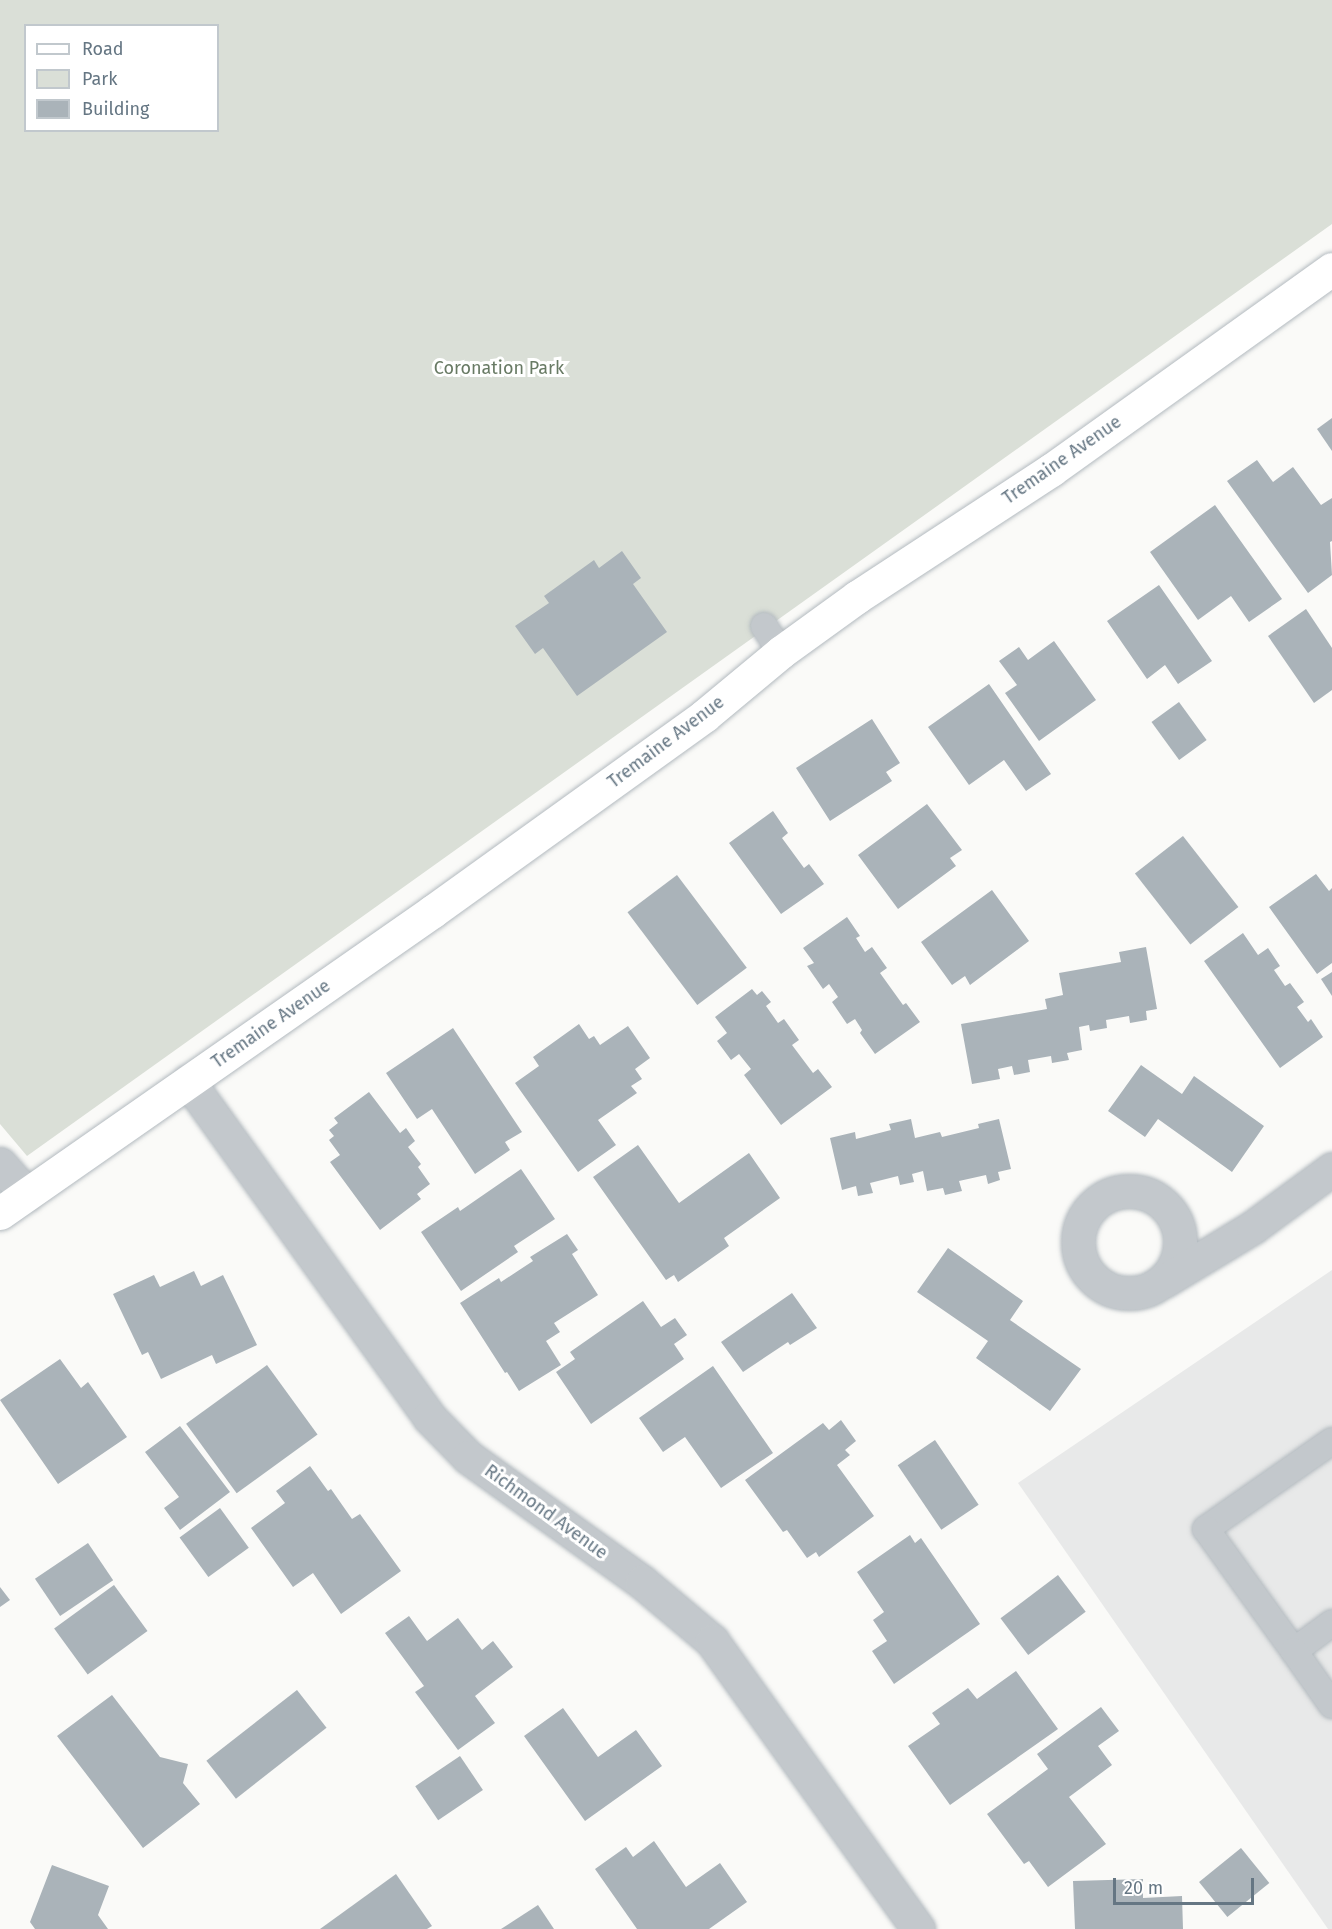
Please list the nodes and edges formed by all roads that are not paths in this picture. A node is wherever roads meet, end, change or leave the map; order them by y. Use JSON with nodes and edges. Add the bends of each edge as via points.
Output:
{"nodes":[{"id":1,"x":1332,"y":269,"type":"edge"},
{"id":2,"x":188,"y":1081,"type":"junction"},
{"id":3,"x":0,"y":1164,"type":"edge"},
{"id":4,"x":1332,"y":1168,"type":"edge"},
{"id":5,"x":27,"y":1195,"type":"junction"},
{"id":6,"x":0,"y":1214,"type":"edge"},
{"id":7,"x":1179,"y":1227,"type":"junction"},
{"id":8,"x":1253,"y":1227,"type":"junction"},
{"id":9,"x":1156,"y":1286,"type":"junction"},
{"id":10,"x":1332,"y":1441,"type":"edge"},
{"id":11,"x":1332,"y":1623,"type":"edge"},
{"id":12,"x":1294,"y":1651,"type":"junction"},
{"id":13,"x":1332,"y":1705,"type":"edge"},
{"id":14,"x":918,"y":1929,"type":"edge"}],
"edges":[{"from":1,"to":2,"type":"main road","name":"Tremaine Avenue","via":[[1052,470],[857,597],[773,639],[704,716]]},
{"from":2,"to":5,"type":"main road","name":"Tremaine Avenue"},
{"from":2,"to":14,"type":"street","name":"Richmond Avenue","via":[[429,1417],[468,1457],[642,1582],[712,1641]]},
{"from":3,"to":5,"type":"street"},
{"from":4,"to":8,"type":"street"},
{"from":5,"to":6,"type":"main road","name":"Tremaine Avenue"},
{"from":7,"to":8,"type":"street","via":[[1221,1235]]},
{"from":7,"to":9,"type":"street","via":[[1178,1260]]},
{"from":7,"to":9,"type":"street","via":[[1159,1200],[1127,1190],[1096,1203],[1078,1232],[1080,1257],[1093,1279],[1124,1293],[1140,1293]]},
{"from":8,"to":9,"type":"street"},
{"from":10,"to":12,"type":"lane","via":[[1206,1529]]},
{"from":11,"to":12,"type":"lane"},
{"from":12,"to":13,"type":"lane"}]}
